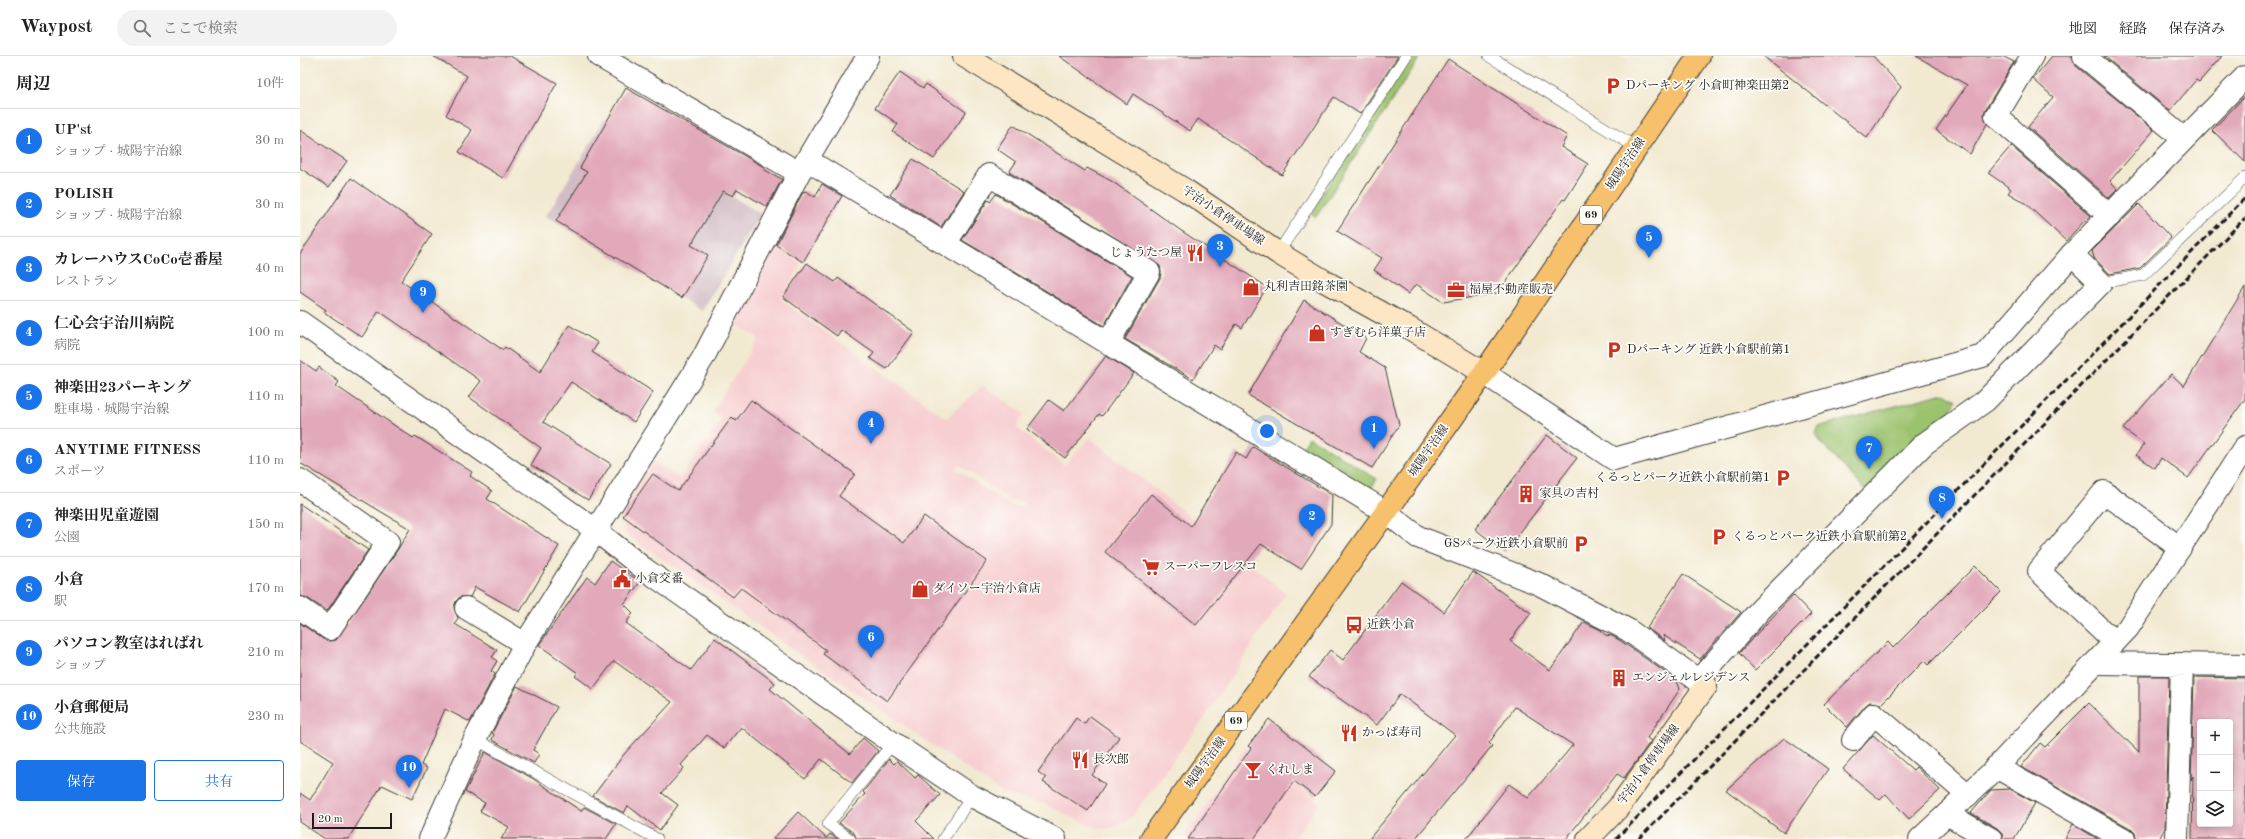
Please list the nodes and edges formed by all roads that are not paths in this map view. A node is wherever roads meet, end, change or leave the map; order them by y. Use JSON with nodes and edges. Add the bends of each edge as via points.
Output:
{"nodes":[{"id":1,"x":599,"y":56,"type":"edge"},
{"id":2,"x":868,"y":56,"type":"edge"},
{"id":3,"x":964,"y":56,"type":"edge"},
{"id":4,"x":1406,"y":56,"type":"edge"},
{"id":5,"x":1489,"y":56,"type":"edge"},
{"id":6,"x":1699,"y":56,"type":"edge"},
{"id":7,"x":2032,"y":56,"type":"edge"},
{"id":8,"x":2084,"y":56,"type":"edge"},
{"id":9,"x":2245,"y":77,"type":"edge"},
{"id":10,"x":2184,"y":139,"type":"junction"},
{"id":11,"x":1637,"y":148,"type":"junction"},
{"id":12,"x":803,"y":167,"type":"junction"},
{"id":13,"x":2245,"y":178,"type":"edge"},
{"id":14,"x":2110,"y":216,"type":"junction"},
{"id":15,"x":945,"y":244,"type":"junction"},
{"id":16,"x":1278,"y":253,"type":"junction"},
{"id":17,"x":2072,"y":254,"type":"junction"},
{"id":18,"x":2101,"y":283,"type":"junction"},
{"id":19,"x":300,"y":322,"type":"edge"},
{"id":20,"x":1108,"y":343,"type":"junction"},
{"id":21,"x":1484,"y":373,"type":"junction"},
{"id":22,"x":2245,"y":447,"type":"edge"},
{"id":23,"x":300,"y":480,"type":"edge"},
{"id":24,"x":1386,"y":512,"type":"junction"},
{"id":25,"x":594,"y":529,"type":"junction"},
{"id":26,"x":2180,"y":548,"type":"junction"},
{"id":27,"x":300,"y":608,"type":"edge"},
{"id":28,"x":466,"y":608,"type":"dead end"},
{"id":29,"x":2114,"y":642,"type":"junction"},
{"id":30,"x":525,"y":644,"type":"junction"},
{"id":31,"x":2095,"y":663,"type":"junction"},
{"id":32,"x":2182,"y":664,"type":"junction"},
{"id":33,"x":2245,"y":665,"type":"edge"},
{"id":34,"x":1702,"y":683,"type":"junction"},
{"id":35,"x":475,"y":740,"type":"junction"},
{"id":36,"x":1852,"y":740,"type":"dead end"},
{"id":37,"x":893,"y":743,"type":"junction"},
{"id":38,"x":1996,"y":768,"type":"junction"},
{"id":39,"x":1968,"y":795,"type":"junction"},
{"id":40,"x":972,"y":796,"type":"junction"},
{"id":41,"x":1947,"y":814,"type":"junction"},
{"id":42,"x":430,"y":839,"type":"edge"},
{"id":43,"x":657,"y":839,"type":"edge"},
{"id":44,"x":850,"y":839,"type":"edge"},
{"id":45,"x":943,"y":839,"type":"edge"},
{"id":46,"x":1055,"y":839,"type":"edge"},
{"id":47,"x":1151,"y":839,"type":"edge"},
{"id":48,"x":1588,"y":839,"type":"edge"},
{"id":49,"x":1920,"y":839,"type":"edge"},
{"id":50,"x":1992,"y":839,"type":"edge"},
{"id":51,"x":2124,"y":839,"type":"edge"},
{"id":52,"x":2177,"y":839,"type":"edge"}],
"edges":[{"from":1,"to":12,"type":"street"},
{"from":2,"to":12,"type":"street"},
{"from":3,"to":16,"type":"main road","name":"宇治小倉停車場線","via":[[1185,190]]},
{"from":4,"to":16,"type":"lane"},
{"from":5,"to":11,"type":"lane"},
{"from":6,"to":11,"type":"main road","name":"城陽宇治線","number":"69"},
{"from":7,"to":14,"type":"street","via":[[1996,116]]},
{"from":8,"to":10,"type":"street"},
{"from":9,"to":10,"type":"street"},
{"from":10,"to":14,"type":"street"},
{"from":11,"to":21,"type":"main road","name":"城陽宇治線","number":"69"},
{"from":12,"to":15,"type":"street"},
{"from":12,"to":25,"type":"street","via":[[703,358]]},
{"from":13,"to":18,"type":"lane","via":[[2143,275]]},
{"from":14,"to":17,"type":"street"},
{"from":15,"to":20,"type":"street"},
{"from":15,"to":20,"type":"street","via":[[990,175],[1149,272]]},
{"from":16,"to":21,"type":"main road","name":"宇治小倉停車場線"},
{"from":17,"to":18,"type":"street"},
{"from":17,"to":21,"type":"street","via":[[1983,356],[1614,458]]},
{"from":18,"to":34,"type":"street","via":[[1985,401],[1924,444],[1760,610]]},
{"from":19,"to":25,"type":"street"},
{"from":20,"to":24,"type":"street"},
{"from":21,"to":24,"type":"main road","name":"城陽宇治線","number":"69"},
{"from":22,"to":26,"type":"street"},
{"from":23,"to":27,"type":"street","via":[[388,542],[330,629]]},
{"from":24,"to":34,"type":"street","via":[[1418,537],[1539,584],[1628,630]]},
{"from":24,"to":47,"type":"main road","name":"城陽宇治線","number":"69"},
{"from":25,"to":30,"type":"street"},
{"from":25,"to":37,"type":"street","via":[[643,568]]},
{"from":26,"to":29,"type":"street","via":[[2128,628]]},
{"from":26,"to":29,"type":"street","via":[[2104,492],[2039,571]]},
{"from":28,"to":30,"type":"street"},
{"from":29,"to":31,"type":"street"},
{"from":30,"to":35,"type":"street"},
{"from":31,"to":32,"type":"street"},
{"from":31,"to":38,"type":"street"},
{"from":32,"to":33,"type":"street"},
{"from":32,"to":52,"type":"street"},
{"from":34,"to":48,"type":"main road","name":"宇治小倉停車場線","via":[[1618,808]]},
{"from":35,"to":42,"type":"street"},
{"from":35,"to":43,"type":"lane"},
{"from":36,"to":39,"type":"street","via":[[1874,714]]},
{"from":37,"to":40,"type":"street"},
{"from":37,"to":44,"type":"lane","via":[[828,824]]},
{"from":38,"to":39,"type":"street"},
{"from":38,"to":51,"type":"street"},
{"from":39,"to":41,"type":"street"},
{"from":40,"to":45,"type":"lane"},
{"from":40,"to":46,"type":"street"},
{"from":41,"to":49,"type":"street"},
{"from":41,"to":50,"type":"street"}]}
